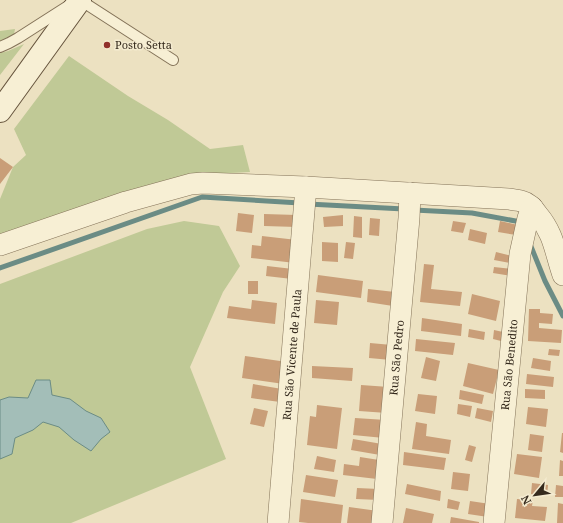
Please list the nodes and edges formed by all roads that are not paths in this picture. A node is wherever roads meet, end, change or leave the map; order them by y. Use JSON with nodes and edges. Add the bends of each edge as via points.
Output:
{"nodes":[{"id":1,"x":79,"y":0,"type":"edge"},
{"id":2,"x":0,"y":47,"type":"edge"},
{"id":3,"x":173,"y":60,"type":"dead end"},
{"id":4,"x":0,"y":111,"type":"edge"},
{"id":5,"x":306,"y":191,"type":"junction"},
{"id":6,"x":409,"y":205,"type":"junction"},
{"id":7,"x":530,"y":212,"type":"junction"},
{"id":8,"x":0,"y":245,"type":"edge"},
{"id":9,"x":563,"y":275,"type":"edge"},
{"id":10,"x":278,"y":523,"type":"edge"},
{"id":11,"x":382,"y":523,"type":"edge"},
{"id":12,"x":494,"y":523,"type":"edge"}],
"edges":[{"from":1,"to":2,"type":"lane"},
{"from":1,"to":3,"type":"lane"},
{"from":1,"to":4,"type":"main road"},
{"from":5,"to":6,"type":"street"},
{"from":5,"to":8,"type":"street","via":[[191,184],[126,202]]},
{"from":5,"to":10,"type":"street","name":"Rua São Vicente de Paula"},
{"from":6,"to":7,"type":"street","via":[[509,199],[521,201]]},
{"from":6,"to":11,"type":"street","name":"Rua São Pedro"},
{"from":7,"to":9,"type":"street","via":[[543,221],[548,229]]},
{"from":7,"to":12,"type":"street","name":"Rua São Benedito","via":[[520,254]]}]}
